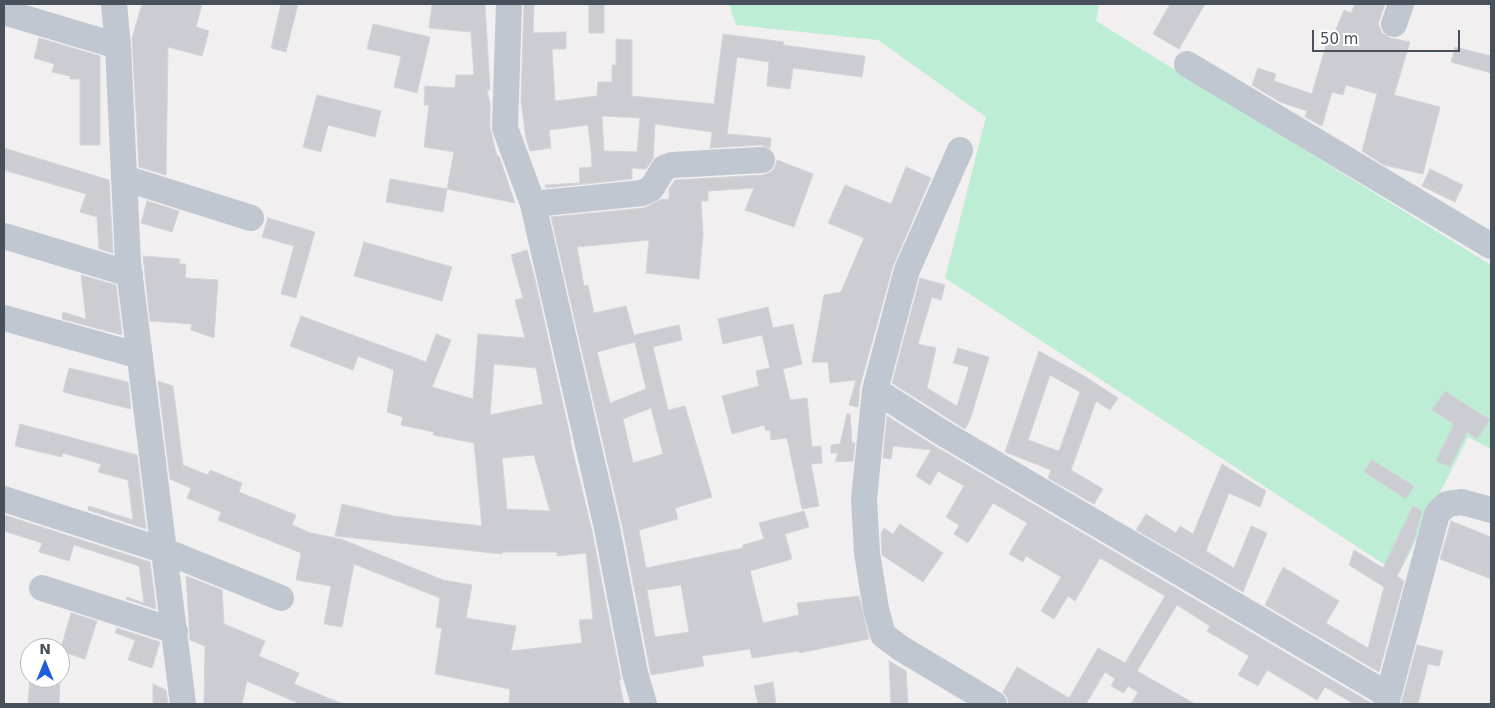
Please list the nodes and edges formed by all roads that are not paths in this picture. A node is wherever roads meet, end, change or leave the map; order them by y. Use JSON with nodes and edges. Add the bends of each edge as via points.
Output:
{"nodes":[{"id":1,"x":114,"y":4,"type":"edge"},
{"id":2,"x":509,"y":4,"type":"edge"},
{"id":3,"x":4,"y":12,"type":"edge"},
{"id":4,"x":118,"y":46,"type":"junction"},
{"id":5,"x":1187,"y":64,"type":"dead end"},
{"id":6,"x":960,"y":150,"type":"dead end"},
{"id":7,"x":762,"y":160,"type":"dead end"},
{"id":8,"x":124,"y":178,"type":"junction"},
{"id":9,"x":532,"y":204,"type":"junction"},
{"id":10,"x":251,"y":218,"type":"dead end"},
{"id":11,"x":4,"y":236,"type":"edge"},
{"id":12,"x":1491,"y":246,"type":"edge"},
{"id":13,"x":130,"y":274,"type":"junction"},
{"id":14,"x":4,"y":318,"type":"edge"},
{"id":15,"x":140,"y":356,"type":"junction"},
{"id":16,"x":875,"y":390,"type":"junction"},
{"id":17,"x":4,"y":499,"type":"edge"},
{"id":18,"x":1491,"y":510,"type":"edge"},
{"id":19,"x":165,"y":551,"type":"junction"},
{"id":20,"x":42,"y":588,"type":"dead end"},
{"id":21,"x":281,"y":598,"type":"dead end"},
{"id":22,"x":175,"y":631,"type":"junction"},
{"id":23,"x":1387,"y":700,"type":"edge"},
{"id":24,"x":183,"y":704,"type":"edge"},
{"id":25,"x":644,"y":704,"type":"edge"},
{"id":26,"x":994,"y":704,"type":"edge"}],
"edges":[{"from":1,"to":4,"type":"street"},
{"from":2,"to":9,"type":"street","via":[[505,128]]},
{"from":3,"to":4,"type":"street"},
{"from":4,"to":8,"type":"street"},
{"from":5,"to":12,"type":"street"},
{"from":6,"to":16,"type":"street","via":[[907,270]]},
{"from":7,"to":9,"type":"street","via":[[672,165],[664,168],[651,189],[642,193]]},
{"from":8,"to":10,"type":"street"},
{"from":8,"to":13,"type":"street"},
{"from":9,"to":25,"type":"street"},
{"from":11,"to":13,"type":"street"},
{"from":13,"to":15,"type":"street"},
{"from":14,"to":15,"type":"street"},
{"from":15,"to":19,"type":"street"},
{"from":16,"to":23,"type":"street"},
{"from":16,"to":26,"type":"street","via":[[864,499],[867,552],[883,635]]},
{"from":17,"to":19,"type":"street"},
{"from":18,"to":23,"type":"street","via":[[1462,502],[1447,504],[1437,514]]},
{"from":19,"to":21,"type":"street"},
{"from":19,"to":22,"type":"street"},
{"from":20,"to":22,"type":"street"},
{"from":22,"to":24,"type":"street"}]}
